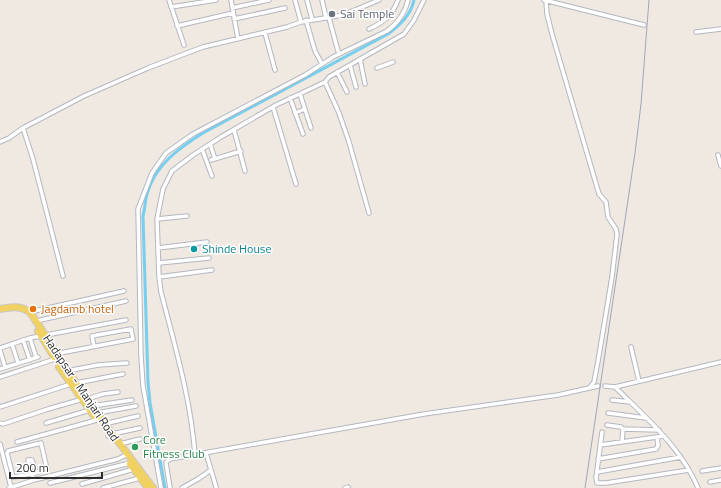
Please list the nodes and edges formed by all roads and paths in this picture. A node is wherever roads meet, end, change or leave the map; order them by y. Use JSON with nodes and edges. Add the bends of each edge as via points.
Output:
{"nodes":[{"id":1,"x":169,"y":0,"type":"edge"},
{"id":2,"x":216,"y":0,"type":"edge"},
{"id":3,"x":231,"y":0,"type":"edge"},
{"id":4,"x":269,"y":0,"type":"edge"},
{"id":5,"x":295,"y":0,"type":"edge"},
{"id":6,"x":307,"y":0,"type":"edge"},
{"id":7,"x":322,"y":0,"type":"edge"},
{"id":8,"x":379,"y":0,"type":"edge"},
{"id":9,"x":398,"y":0,"type":"edge"},
{"id":10,"x":408,"y":0,"type":"edge"},
{"id":11,"x":424,"y":0,"type":"edge"},
{"id":12,"x":545,"y":0,"type":"edge"},
{"id":13,"x":171,"y":7,"type":"junction"},
{"id":14,"x":232,"y":8,"type":"junction"},
{"id":15,"x":285,"y":8,"type":"dead end"},
{"id":16,"x":233,"y":13,"type":"junction"},
{"id":17,"x":327,"y":18,"type":"junction"},
{"id":18,"x":234,"y":19,"type":"junction"},
{"id":19,"x":312,"y":19,"type":"junction"},
{"id":20,"x":306,"y":20,"type":"junction"},
{"id":21,"x":301,"y":22,"type":"junction"},
{"id":22,"x":644,"y":25,"type":"dead end"},
{"id":23,"x":177,"y":26,"type":"junction"},
{"id":24,"x":369,"y":29,"type":"dead end"},
{"id":25,"x":721,"y":29,"type":"edge"},
{"id":26,"x":696,"y":32,"type":"dead end"},
{"id":27,"x":264,"y":33,"type":"junction"},
{"id":28,"x":238,"y":39,"type":"junction"},
{"id":29,"x":184,"y":45,"type":"dead end"},
{"id":30,"x":338,"y":51,"type":"dead end"},
{"id":31,"x":360,"y":59,"type":"junction"},
{"id":32,"x":393,"y":62,"type":"dead end"},
{"id":33,"x":322,"y":64,"type":"junction"},
{"id":34,"x":350,"y":65,"type":"junction"},
{"id":35,"x":377,"y":68,"type":"dead end"},
{"id":36,"x":275,"y":70,"type":"dead end"},
{"id":37,"x":338,"y":72,"type":"junction"},
{"id":38,"x":325,"y":82,"type":"junction"},
{"id":39,"x":364,"y":84,"type":"dead end"},
{"id":40,"x":356,"y":86,"type":"dead end"},
{"id":41,"x":347,"y":92,"type":"dead end"},
{"id":42,"x":300,"y":94,"type":"junction"},
{"id":43,"x":290,"y":98,"type":"junction"},
{"id":44,"x":273,"y":107,"type":"junction"},
{"id":45,"x":305,"y":109,"type":"junction"},
{"id":46,"x":295,"y":112,"type":"junction"},
{"id":47,"x":23,"y":128,"type":"junction"},
{"id":48,"x":311,"y":128,"type":"dead end"},
{"id":49,"x":234,"y":130,"type":"junction"},
{"id":50,"x":302,"y":134,"type":"dead end"},
{"id":51,"x":0,"y":142,"type":"edge"},
{"id":52,"x":210,"y":144,"type":"junction"},
{"id":53,"x":202,"y":149,"type":"junction"},
{"id":54,"x":241,"y":151,"type":"junction"},
{"id":55,"x":718,"y":155,"type":"dead end"},
{"id":56,"x":214,"y":156,"type":"dead end"},
{"id":57,"x":211,"y":160,"type":"dead end"},
{"id":58,"x":721,"y":166,"type":"edge"},
{"id":59,"x":245,"y":171,"type":"dead end"},
{"id":60,"x":212,"y":176,"type":"dead end"},
{"id":61,"x":296,"y":184,"type":"dead end"},
{"id":62,"x":369,"y":213,"type":"dead end"},
{"id":63,"x":187,"y":216,"type":"dead end"},
{"id":64,"x":157,"y":219,"type":"junction"},
{"id":65,"x":207,"y":242,"type":"dead end"},
{"id":66,"x":158,"y":248,"type":"junction"},
{"id":67,"x":209,"y":258,"type":"dead end"},
{"id":68,"x":159,"y":264,"type":"junction"},
{"id":69,"x":212,"y":270,"type":"dead end"},
{"id":70,"x":63,"y":276,"type":"dead end"},
{"id":71,"x":159,"y":277,"type":"junction"},
{"id":72,"x":124,"y":291,"type":"dead end"},
{"id":73,"x":126,"y":301,"type":"dead end"},
{"id":74,"x":0,"y":309,"type":"edge"},
{"id":75,"x":0,"y":312,"type":"edge"},
{"id":76,"x":30,"y":312,"type":"junction"},
{"id":77,"x":36,"y":320,"type":"junction"},
{"id":78,"x":126,"y":320,"type":"dead end"},
{"id":79,"x":43,"y":336,"type":"junction"},
{"id":80,"x":30,"y":338,"type":"junction"},
{"id":81,"x":23,"y":340,"type":"junction"},
{"id":82,"x":12,"y":344,"type":"junction"},
{"id":83,"x":94,"y":346,"type":"junction"},
{"id":84,"x":631,"y":347,"type":"dead end"},
{"id":85,"x":0,"y":349,"type":"edge"},
{"id":86,"x":54,"y":355,"type":"junction"},
{"id":87,"x":30,"y":360,"type":"junction"},
{"id":88,"x":127,"y":362,"type":"dead end"},
{"id":89,"x":721,"y":362,"type":"edge"},
{"id":90,"x":18,"y":364,"type":"junction"},
{"id":91,"x":5,"y":367,"type":"junction"},
{"id":92,"x":0,"y":369,"type":"edge"},
{"id":93,"x":65,"y":371,"type":"junction"},
{"id":94,"x":123,"y":374,"type":"dead end"},
{"id":95,"x":0,"y":377,"type":"edge"},
{"id":96,"x":639,"y":380,"type":"junction"},
{"id":97,"x":73,"y":384,"type":"junction"},
{"id":98,"x":598,"y":386,"type":"dead end"},
{"id":99,"x":605,"y":386,"type":"dead end"},
{"id":100,"x":590,"y":387,"type":"junction"},
{"id":101,"x":615,"y":387,"type":"junction"},
{"id":102,"x":118,"y":392,"type":"dead end"},
{"id":103,"x":85,"y":399,"type":"junction"},
{"id":104,"x":132,"y":400,"type":"dead end"},
{"id":105,"x":612,"y":400,"type":"dead end"},
{"id":106,"x":630,"y":402,"type":"junction"},
{"id":107,"x":136,"y":406,"type":"dead end"},
{"id":108,"x":0,"y":407,"type":"edge"},
{"id":109,"x":91,"y":408,"type":"junction"},
{"id":110,"x":97,"y":413,"type":"junction"},
{"id":111,"x":608,"y":413,"type":"dead end"},
{"id":112,"x":138,"y":416,"type":"dead end"},
{"id":113,"x":647,"y":418,"type":"junction"},
{"id":114,"x":97,"y":420,"type":"junction"},
{"id":115,"x":0,"y":423,"type":"edge"},
{"id":116,"x":46,"y":423,"type":"dead end"},
{"id":117,"x":104,"y":424,"type":"junction"},
{"id":118,"x":607,"y":425,"type":"dead end"},
{"id":119,"x":140,"y":428,"type":"dead end"},
{"id":120,"x":622,"y":429,"type":"junction"},
{"id":121,"x":659,"y":430,"type":"junction"},
{"id":122,"x":602,"y":432,"type":"dead end"},
{"id":123,"x":110,"y":435,"type":"junction"},
{"id":124,"x":664,"y":436,"type":"junction"},
{"id":125,"x":657,"y":437,"type":"junction"},
{"id":126,"x":140,"y":439,"type":"dead end"},
{"id":127,"x":17,"y":442,"type":"dead end"},
{"id":128,"x":622,"y":442,"type":"junction"},
{"id":129,"x":0,"y":444,"type":"edge"},
{"id":130,"x":119,"y":444,"type":"junction"},
{"id":131,"x":600,"y":445,"type":"junction"},
{"id":132,"x":206,"y":453,"type":"junction"},
{"id":133,"x":125,"y":454,"type":"junction"},
{"id":134,"x":195,"y":455,"type":"junction"},
{"id":135,"x":681,"y":457,"type":"junction"},
{"id":136,"x":598,"y":459,"type":"junction"},
{"id":137,"x":2,"y":460,"type":"edge"},
{"id":138,"x":130,"y":463,"type":"junction"},
{"id":139,"x":721,"y":468,"type":"edge"},
{"id":140,"x":134,"y":469,"type":"junction"},
{"id":141,"x":211,"y":470,"type":"junction"},
{"id":142,"x":689,"y":470,"type":"junction"},
{"id":143,"x":702,"y":471,"type":"dead end"},
{"id":144,"x":597,"y":472,"type":"junction"},
{"id":145,"x":33,"y":473,"type":"junction"},
{"id":146,"x":141,"y":478,"type":"junction"},
{"id":147,"x":34,"y":480,"type":"junction"},
{"id":148,"x":721,"y":480,"type":"edge"},
{"id":149,"x":710,"y":482,"type":"dead end"},
{"id":150,"x":24,"y":483,"type":"junction"},
{"id":151,"x":50,"y":484,"type":"dead end"},
{"id":152,"x":82,"y":484,"type":"dead end"},
{"id":153,"x":216,"y":487,"type":"edge"},
{"id":154,"x":10,"y":488,"type":"edge"},
{"id":155,"x":26,"y":488,"type":"edge"},
{"id":156,"x":103,"y":488,"type":"edge"},
{"id":157,"x":148,"y":488,"type":"edge"},
{"id":158,"x":153,"y":488,"type":"edge"},
{"id":159,"x":161,"y":488,"type":"edge"},
{"id":160,"x":170,"y":488,"type":"edge"},
{"id":161,"x":182,"y":488,"type":"edge"},
{"id":162,"x":698,"y":488,"type":"edge"}],
"edges":[{"from":1,"to":13,"type":"street"},
{"from":2,"to":13,"type":"street"},
{"from":3,"to":14,"type":"street"},
{"from":4,"to":14,"type":"street"},
{"from":5,"to":21,"type":"street"},
{"from":6,"to":19,"type":"street"},
{"from":7,"to":17,"type":"street"},
{"from":8,"to":17,"type":"street","via":[[343,15]]},
{"from":9,"to":24,"type":"street","via":[[391,15]]},
{"from":10,"to":33,"type":"street","via":[[405,10],[394,25]]},
{"from":11,"to":31,"type":"street","via":[[404,34]]},
{"from":12,"to":22,"type":"street"},
{"from":12,"to":100,"type":"street","via":[[552,34],[599,193],[606,202],[608,217],[617,231],[598,360],[594,382]]},
{"from":13,"to":23,"type":"street"},
{"from":14,"to":16,"type":"street"},
{"from":15,"to":18,"type":"street"},
{"from":16,"to":18,"type":"street"},
{"from":16,"to":23,"type":"street"},
{"from":17,"to":19,"type":"street"},
{"from":17,"to":30,"type":"street"},
{"from":18,"to":28,"type":"street"},
{"from":19,"to":20,"type":"street"},
{"from":20,"to":21,"type":"street"},
{"from":20,"to":33,"type":"street"},
{"from":21,"to":27,"type":"street"},
{"from":23,"to":29,"type":"street"},
{"from":25,"to":26,"type":"street"},
{"from":27,"to":28,"type":"street"},
{"from":27,"to":36,"type":"street"},
{"from":28,"to":47,"type":"street","via":[[203,47],[148,68],[84,96]]},
{"from":31,"to":34,"type":"street"},
{"from":31,"to":39,"type":"street"},
{"from":32,"to":35,"type":"street"},
{"from":33,"to":159,"type":"street","via":[[193,134],[166,153],[152,173],[138,209],[143,386]]},
{"from":34,"to":37,"type":"street"},
{"from":34,"to":40,"type":"street"},
{"from":37,"to":38,"type":"street"},
{"from":37,"to":41,"type":"street"},
{"from":38,"to":42,"type":"street"},
{"from":38,"to":62,"type":"street","via":[[349,142]]},
{"from":42,"to":43,"type":"street"},
{"from":42,"to":45,"type":"street"},
{"from":43,"to":44,"type":"street"},
{"from":43,"to":46,"type":"street"},
{"from":44,"to":49,"type":"street"},
{"from":44,"to":61,"type":"street"},
{"from":45,"to":46,"type":"street"},
{"from":45,"to":48,"type":"street"},
{"from":46,"to":50,"type":"street"},
{"from":47,"to":51,"type":"street"},
{"from":47,"to":70,"type":"street"},
{"from":49,"to":52,"type":"street"},
{"from":49,"to":54,"type":"street"},
{"from":52,"to":53,"type":"street"},
{"from":52,"to":56,"type":"street"},
{"from":53,"to":60,"type":"street"},
{"from":53,"to":64,"type":"street","via":[[172,171],[168,177]]},
{"from":54,"to":57,"type":"street"},
{"from":54,"to":59,"type":"street"},
{"from":55,"to":58,"type":"street"},
{"from":63,"to":64,"type":"street"},
{"from":64,"to":66,"type":"street"},
{"from":65,"to":66,"type":"street"},
{"from":66,"to":68,"type":"street"},
{"from":67,"to":68,"type":"street"},
{"from":68,"to":71,"type":"street"},
{"from":69,"to":71,"type":"street"},
{"from":71,"to":134,"type":"street","via":[[187,398]]},
{"from":72,"to":76,"type":"street"},
{"from":73,"to":77,"type":"street"},
{"from":74,"to":76,"type":"main road","via":[[17,306]]},
{"from":75,"to":79,"type":"main road","name":"Hadapsar - Manjari Road","via":[[23,311]]},
{"from":76,"to":77,"type":"main road","name":"Hadapsar - Manjari Road"},
{"from":77,"to":79,"type":"main road","name":"Hadapsar - Manjari Road"},
{"from":78,"to":79,"type":"street"},
{"from":79,"to":80,"type":"street"},
{"from":79,"to":86,"type":"main road","name":"Hadapsar - Manjari Road"},
{"from":80,"to":81,"type":"street"},
{"from":80,"to":87,"type":"street","via":[[37,357]]},
{"from":81,"to":82,"type":"street"},
{"from":81,"to":87,"type":"street"},
{"from":82,"to":85,"type":"street"},
{"from":82,"to":90,"type":"street"},
{"from":83,"to":83,"type":"street","via":[[133,339],[131,329],[92,336]]},
{"from":83,"to":86,"type":"street"},
{"from":84,"to":96,"type":"street"},
{"from":85,"to":91,"type":"street"},
{"from":86,"to":93,"type":"main road","name":"Hadapsar - Manjari Road"},
{"from":86,"to":95,"type":"street"},
{"from":87,"to":90,"type":"street"},
{"from":88,"to":93,"type":"street"},
{"from":89,"to":96,"type":"street"},
{"from":90,"to":91,"type":"street"},
{"from":91,"to":92,"type":"street"},
{"from":93,"to":97,"type":"main road","name":"Hadapsar - Manjari Road"},
{"from":94,"to":97,"type":"street"},
{"from":96,"to":101,"type":"street"},
{"from":97,"to":103,"type":"main road","name":"Hadapsar - Manjari Road"},
{"from":97,"to":108,"type":"street"},
{"from":98,"to":100,"type":"street"},
{"from":99,"to":101,"type":"street"},
{"from":100,"to":132,"type":"street","via":[[558,395],[424,414]]},
{"from":101,"to":106,"type":"street"},
{"from":102,"to":103,"type":"street"},
{"from":103,"to":109,"type":"main road","name":"Hadapsar - Manjari Road"},
{"from":103,"to":115,"type":"street"},
{"from":104,"to":109,"type":"street"},
{"from":105,"to":106,"type":"street"},
{"from":106,"to":113,"type":"street"},
{"from":107,"to":110,"type":"street"},
{"from":109,"to":110,"type":"main road","name":"Hadapsar - Manjari Road"},
{"from":109,"to":114,"type":"main road","name":"Hadapsar - Manjari Road"},
{"from":109,"to":116,"type":"street"},
{"from":110,"to":117,"type":"main road","name":"Hadapsar - Manjari Road"},
{"from":111,"to":113,"type":"street"},
{"from":112,"to":117,"type":"street"},
{"from":113,"to":121,"type":"street"},
{"from":114,"to":123,"type":"main road","name":"Hadapsar - Manjari Road"},
{"from":114,"to":127,"type":"street"},
{"from":117,"to":123,"type":"main road","name":"Hadapsar - Manjari Road"},
{"from":118,"to":120,"type":"street"},
{"from":119,"to":123,"type":"street"},
{"from":120,"to":121,"type":"street"},
{"from":120,"to":128,"type":"street"},
{"from":121,"to":124,"type":"street"},
{"from":122,"to":131,"type":"street"},
{"from":123,"to":130,"type":"main road","name":"Hadapsar - Manjari Road"},
{"from":123,"to":133,"type":"main road","name":"Hadapsar - Manjari Road"},
{"from":124,"to":125,"type":"street"},
{"from":124,"to":135,"type":"street"},
{"from":125,"to":128,"type":"street"},
{"from":125,"to":136,"type":"street","via":[[656,449]]},
{"from":126,"to":130,"type":"street"},
{"from":128,"to":131,"type":"street"},
{"from":129,"to":137,"type":"street"},
{"from":130,"to":133,"type":"main road","name":"Hadapsar - Manjari Road"},
{"from":131,"to":136,"type":"street"},
{"from":132,"to":134,"type":"street"},
{"from":132,"to":141,"type":"street"},
{"from":133,"to":138,"type":"main road","name":"Hadapsar - Manjari Road"},
{"from":133,"to":147,"type":"street"},
{"from":133,"to":158,"type":"main road","name":"Hadapsar - Manjari Road"},
{"from":134,"to":160,"type":"street","via":[[167,461]]},
{"from":135,"to":142,"type":"street"},
{"from":135,"to":144,"type":"street"},
{"from":136,"to":144,"type":"street"},
{"from":137,"to":154,"type":"street"},
{"from":138,"to":140,"type":"main road","name":"Hadapsar - Manjari Road"},
{"from":138,"to":151,"type":"street"},
{"from":139,"to":143,"type":"street"},
{"from":140,"to":146,"type":"main road","name":"Hadapsar - Manjari Road"},
{"from":140,"to":152,"type":"street"},
{"from":141,"to":153,"type":"street"},
{"from":141,"to":161,"type":"street"},
{"from":142,"to":144,"type":"street","via":[[599,483],[596,481]]},
{"from":142,"to":162,"type":"street"},
{"from":145,"to":145,"type":"street","via":[[47,469],[41,443],[8,451],[14,478]]},
{"from":145,"to":147,"type":"street"},
{"from":146,"to":156,"type":"street"},
{"from":146,"to":157,"type":"main road","name":"Hadapsar - Manjari Road"},
{"from":147,"to":150,"type":"street"},
{"from":148,"to":149,"type":"street"},
{"from":150,"to":154,"type":"street"},
{"from":150,"to":155,"type":"street"}]}
